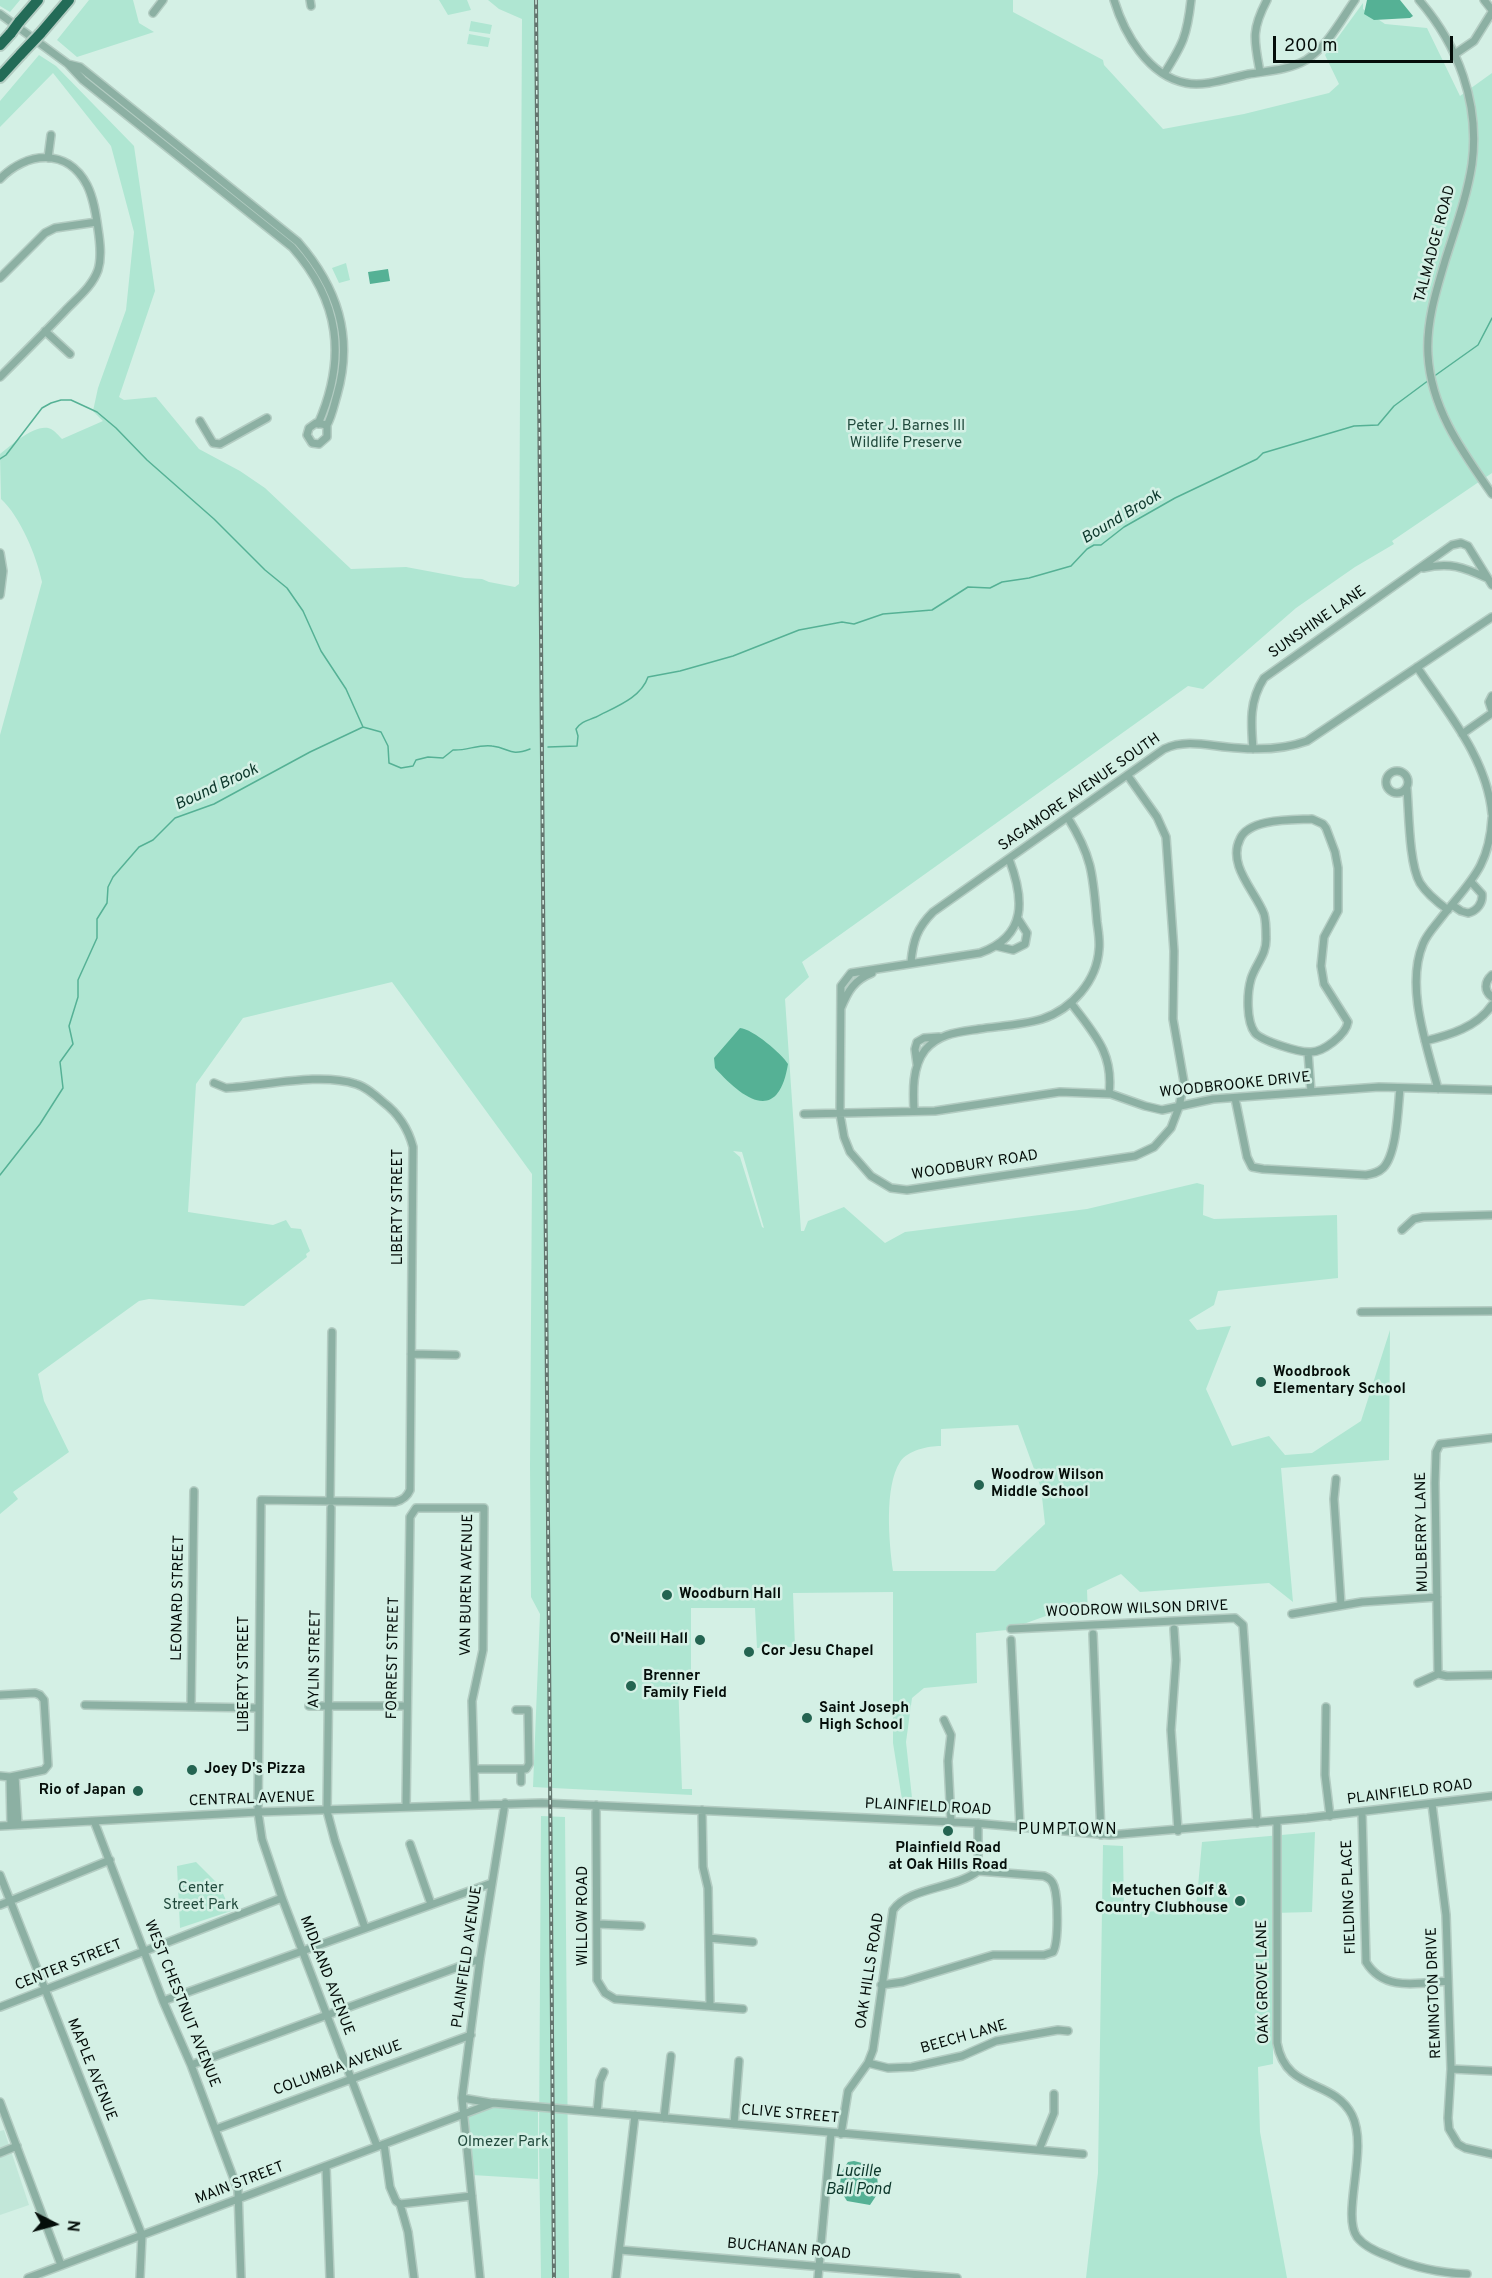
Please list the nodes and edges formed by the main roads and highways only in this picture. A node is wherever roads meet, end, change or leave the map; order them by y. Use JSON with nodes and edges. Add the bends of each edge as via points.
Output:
{"nodes":[{"id":1,"x":38,"y":0,"type":"edge"},
{"id":2,"x":69,"y":0,"type":"edge"},
{"id":3,"x":0,"y":45,"type":"edge"},
{"id":4,"x":12,"y":64,"type":"junction"},
{"id":5,"x":0,"y":77,"type":"edge"},
{"id":6,"x":0,"y":88,"type":"edge"}],
"edges":[{"from":1,"to":3,"type":"highway","bridge":true},
{"from":2,"to":4,"type":"highway","bridge":true},
{"from":4,"to":5,"type":"highway"},
{"from":4,"to":6,"type":"highway","via":[[12,74]]}]}
